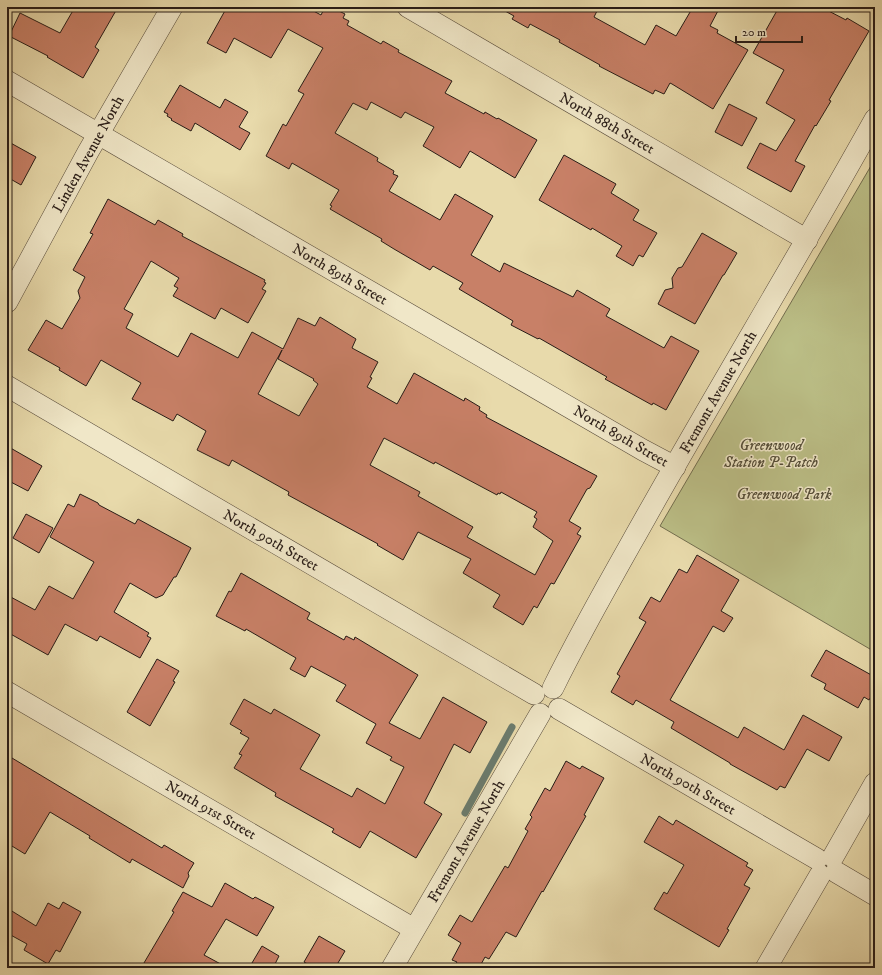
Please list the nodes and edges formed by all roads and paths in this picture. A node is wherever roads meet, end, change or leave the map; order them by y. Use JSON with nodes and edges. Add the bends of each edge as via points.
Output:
{"nodes":[{"id":1,"x":172,"y":7,"type":"edge"},
{"id":2,"x":408,"y":7,"type":"edge"},
{"id":3,"x":7,"y":81,"type":"edge"},
{"id":4,"x":873,"y":127,"type":"edge"},
{"id":5,"x":98,"y":135,"type":"junction"},
{"id":6,"x":807,"y":240,"type":"junction"},
{"id":7,"x":7,"y":302,"type":"edge"},
{"id":8,"x":7,"y":386,"type":"edge"},
{"id":9,"x":675,"y":467,"type":"junction"},
{"id":10,"x":544,"y":691,"type":"junction"},
{"id":11,"x":7,"y":692,"type":"edge"},
{"id":12,"x":550,"y":712,"type":"junction"},
{"id":13,"x":875,"y":783,"type":"edge"},
{"id":14,"x":826,"y":866,"type":"junction"},
{"id":15,"x":875,"y":894,"type":"edge"},
{"id":16,"x":414,"y":929,"type":"junction"},
{"id":17,"x":392,"y":968,"type":"edge"},
{"id":18,"x":766,"y":968,"type":"edge"}],
"edges":[{"from":1,"to":5,"type":"street","name":"Linden Avenue North"},
{"from":2,"to":6,"type":"street","name":"North 88th Street"},
{"from":3,"to":5,"type":"street","name":"North 89th Street"},
{"from":4,"to":6,"type":"street","name":"Fremont Avenue North"},
{"from":5,"to":7,"type":"street","name":"Linden Avenue North"},
{"from":5,"to":9,"type":"street","name":"North 89th Street"},
{"from":6,"to":9,"type":"street","name":"Fremont Avenue North"},
{"from":8,"to":10,"type":"street","name":"North 90th Street"},
{"from":9,"to":10,"type":"street","name":"Fremont Avenue North"},
{"from":10,"to":12,"type":"street","via":[[532,700],[534,709]]},
{"from":11,"to":16,"type":"street","name":"North 91st Street"},
{"from":12,"to":14,"type":"street","name":"North 90th Street"},
{"from":12,"to":16,"type":"street","name":"Fremont Avenue North"},
{"from":13,"to":14,"type":"street"},
{"from":14,"to":15,"type":"street","name":"North 90th Street"},
{"from":14,"to":18,"type":"street"},
{"from":16,"to":17,"type":"street","name":"Fremont Avenue North"}]}
